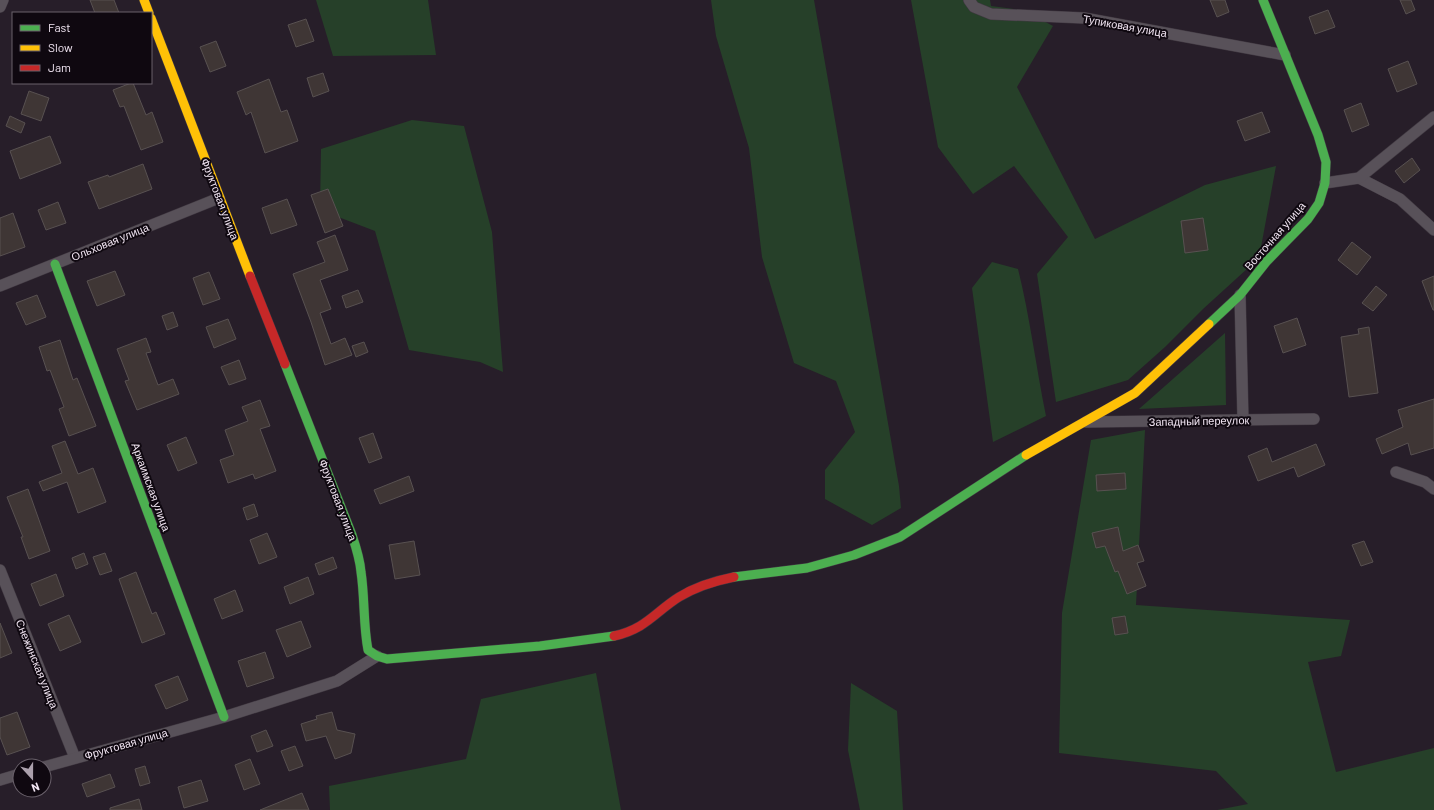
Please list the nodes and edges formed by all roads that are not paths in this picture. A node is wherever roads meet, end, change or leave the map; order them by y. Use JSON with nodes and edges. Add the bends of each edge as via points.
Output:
{"nodes":[{"id":1,"x":3,"y":0,"type":"edge"},
{"id":2,"x":144,"y":0,"type":"edge"},
{"id":3,"x":969,"y":0,"type":"edge"},
{"id":4,"x":1262,"y":0,"type":"edge"},
{"id":5,"x":0,"y":7,"type":"edge"},
{"id":6,"x":149,"y":12,"type":"edge"},
{"id":7,"x":152,"y":21,"type":"edge"},
{"id":8,"x":1285,"y":55,"type":"junction"},
{"id":9,"x":1434,"y":117,"type":"edge"},
{"id":10,"x":1359,"y":178,"type":"junction"},
{"id":11,"x":1325,"y":183,"type":"junction"},
{"id":12,"x":219,"y":198,"type":"junction"},
{"id":13,"x":1434,"y":230,"type":"edge"},
{"id":14,"x":55,"y":264,"type":"junction"},
{"id":15,"x":0,"y":286,"type":"edge"},
{"id":16,"x":1240,"y":295,"type":"junction"},
{"id":17,"x":1314,"y":418,"type":"dead end"},
{"id":18,"x":1243,"y":420,"type":"junction"},
{"id":19,"x":1084,"y":422,"type":"junction"},
{"id":20,"x":1396,"y":472,"type":"dead end"},
{"id":21,"x":1434,"y":489,"type":"edge"},
{"id":22,"x":0,"y":570,"type":"edge"},
{"id":23,"x":377,"y":656,"type":"junction"},
{"id":24,"x":224,"y":717,"type":"junction"},
{"id":25,"x":75,"y":758,"type":"junction"},
{"id":26,"x":52,"y":765,"type":"edge"},
{"id":27,"x":12,"y":776,"type":"edge"},
{"id":28,"x":0,"y":780,"type":"edge"}],
"edges":[{"from":1,"to":5,"type":"street"},
{"from":2,"to":6,"type":"street"},
{"from":3,"to":8,"type":"street","name":"Тупиковая улица","via":[[974,6],[991,14],[1084,18]]},
{"from":4,"to":8,"type":"street","name":"Восточная улица"},
{"from":7,"to":12,"type":"street","name":"Фруктовая улица"},
{"from":8,"to":11,"type":"street","name":"Восточная улица","via":[[1318,135],[1326,162]]},
{"from":9,"to":10,"type":"street"},
{"from":10,"to":11,"type":"street"},
{"from":10,"to":13,"type":"street","via":[[1400,199]]},
{"from":11,"to":16,"type":"street","name":"Восточная улица","via":[[1319,203],[1308,219],[1267,261]]},
{"from":12,"to":14,"type":"street","name":"Ольховая улица"},
{"from":12,"to":23,"type":"street","name":"Фруктовая улица","via":[[352,535],[362,576],[364,634],[368,650]]},
{"from":14,"to":15,"type":"street","name":"Ольховая улица"},
{"from":14,"to":24,"type":"street","name":"Аркаимская улица"},
{"from":16,"to":18,"type":"street"},
{"from":16,"to":19,"type":"street","name":"Восточная улица","via":[[1135,393]]},
{"from":17,"to":18,"type":"street","name":"Западный переулок"},
{"from":18,"to":19,"type":"street","name":"Западный переулок"},
{"from":19,"to":23,"type":"street","name":"Восточная улица","via":[[1028,454],[900,537],[854,555],[807,568],[706,583],[679,597],[646,623],[626,633],[532,646],[404,658],[387,659]]},
{"from":20,"to":21,"type":"street","via":[[1425,482]]},
{"from":22,"to":25,"type":"street","name":"Снежинская улица"},
{"from":23,"to":24,"type":"street","name":"Фруктовая улица","via":[[337,681]]},
{"from":24,"to":25,"type":"street","name":"Фруктовая улица"},
{"from":25,"to":26,"type":"street","name":"Фруктовая улица"},
{"from":27,"to":28,"type":"street"}]}
